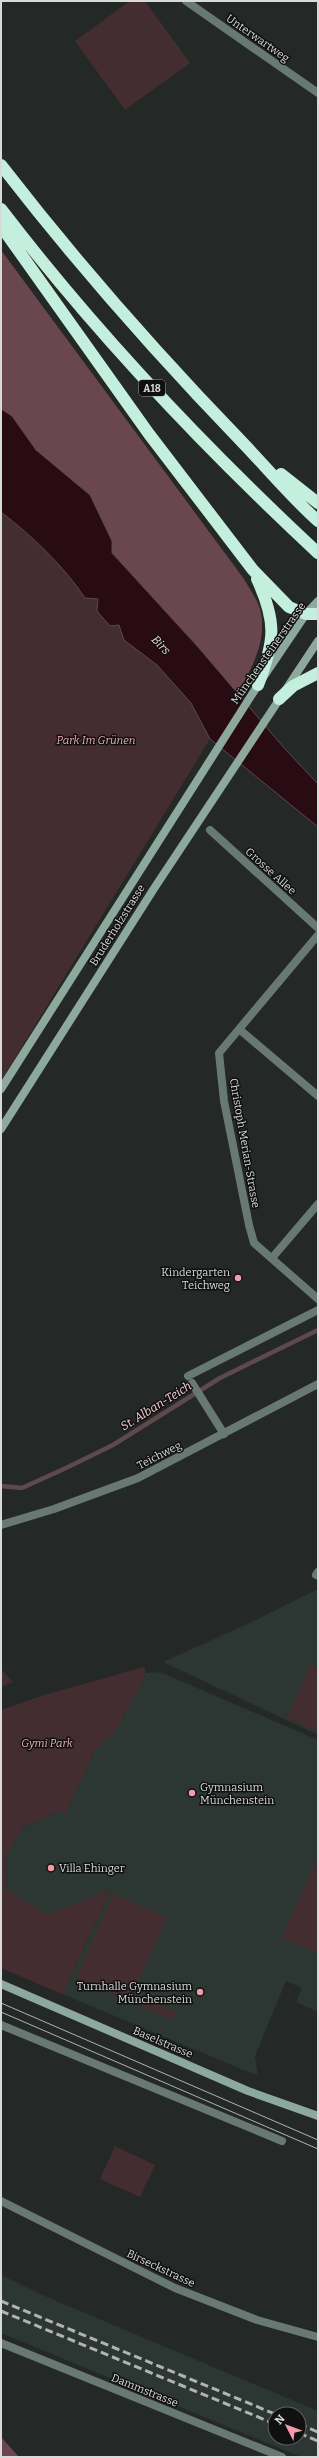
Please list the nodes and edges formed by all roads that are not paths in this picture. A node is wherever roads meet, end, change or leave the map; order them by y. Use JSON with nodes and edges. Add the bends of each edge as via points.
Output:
{"nodes":[{"id":1,"x":186,"y":1,"type":"edge"},
{"id":2,"x":318,"y":93,"type":"edge"},
{"id":3,"x":1,"y":165,"type":"edge"},
{"id":4,"x":1,"y":209,"type":"edge"},
{"id":5,"x":1,"y":226,"type":"edge"},
{"id":6,"x":245,"y":445,"type":"junction"},
{"id":7,"x":318,"y":503,"type":"edge"},
{"id":8,"x":318,"y":521,"type":"edge"},
{"id":9,"x":318,"y":553,"type":"edge"},
{"id":10,"x":253,"y":570,"type":"junction"},
{"id":11,"x":318,"y":601,"type":"edge"},
{"id":12,"x":312,"y":614,"type":"edge"},
{"id":13,"x":318,"y":641,"type":"edge"},
{"id":14,"x":317,"y":673,"type":"edge"},
{"id":15,"x":258,"y":685,"type":"junction"},
{"id":16,"x":279,"y":699,"type":"junction"},
{"id":17,"x":237,"y":717,"type":"joint"},
{"id":18,"x":210,"y":830,"type":"dead end"},
{"id":19,"x":318,"y":928,"type":"edge"},
{"id":20,"x":318,"y":935,"type":"edge"},
{"id":21,"x":239,"y":1029,"type":"junction"},
{"id":22,"x":1,"y":1089,"type":"edge"},
{"id":23,"x":318,"y":1096,"type":"edge"},
{"id":24,"x":1,"y":1129,"type":"edge"},
{"id":25,"x":318,"y":1204,"type":"edge"},
{"id":26,"x":272,"y":1258,"type":"junction"},
{"id":27,"x":318,"y":1299,"type":"edge"},
{"id":28,"x":318,"y":1310,"type":"edge"},
{"id":29,"x":318,"y":1384,"type":"edge"},
{"id":30,"x":224,"y":1434,"type":"junction"},
{"id":31,"x":1,"y":1525,"type":"edge"},
{"id":32,"x":1,"y":1984,"type":"edge"},
{"id":33,"x":1,"y":2025,"type":"edge"},
{"id":34,"x":318,"y":2116,"type":"edge"},
{"id":35,"x":282,"y":2142,"type":"dead end"},
{"id":36,"x":1,"y":2201,"type":"edge"},
{"id":37,"x":318,"y":2337,"type":"edge"},
{"id":38,"x":1,"y":2343,"type":"edge"},
{"id":39,"x":282,"y":2457,"type":"edge"}],
"edges":[{"from":1,"to":2,"type":"street","name":"Unterwartweg"},
{"from":3,"to":6,"type":"highway","number":"A18","via":[[128,320],[183,382]]},
{"from":4,"to":9,"type":"highway","number":"A18","via":[[75,300],[158,394]]},
{"from":5,"to":10,"type":"highway","via":[[140,421]]},
{"from":6,"to":7,"type":"highway"},
{"from":6,"to":8,"type":"highway","number":"A18"},
{"from":10,"to":12,"type":"highway","via":[[289,607]]},
{"from":10,"to":15,"type":"highway","via":[[272,622],[265,665]]},
{"from":11,"to":12,"type":"main road","name":"Münchensteinerstrasse"},
{"from":12,"to":15,"type":"main road","name":"Münchensteinerstrasse"},
{"from":13,"to":16,"type":"main road"},
{"from":14,"to":16,"type":"highway","via":[[293,686]]},
{"from":15,"to":17,"type":"main road","name":"Münchensteinerstrasse"},
{"from":16,"to":24,"type":"main road","name":"Bruderholzstrasse","via":[[155,887]]},
{"from":17,"to":22,"type":"main road","name":"Bruderholzstrasse"},
{"from":18,"to":19,"type":"street","name":"Grosse Allee"},
{"from":20,"to":21,"type":"street","name":"Christoph Merian-Strasse"},
{"from":21,"to":23,"type":"street"},
{"from":21,"to":26,"type":"street","name":"Christoph Merian-Strasse","via":[[219,1052],[224,1101],[254,1243]]},
{"from":25,"to":26,"type":"street"},
{"from":26,"to":27,"type":"street","name":"Christoph Merian-Strasse"},
{"from":28,"to":30,"type":"street","via":[[190,1379]]},
{"from":29,"to":30,"type":"street","name":"Teichweg"},
{"from":30,"to":31,"type":"street","name":"Teichweg","via":[[138,1478],[54,1509]]},
{"from":32,"to":34,"type":"main road","name":"Baselstrasse","via":[[248,2091]]},
{"from":33,"to":35,"type":"street"},
{"from":36,"to":37,"type":"street","name":"Birseckstrasse","via":[[175,2288],[257,2320]]},
{"from":38,"to":39,"type":"street","name":"Dammstrasse"}]}
